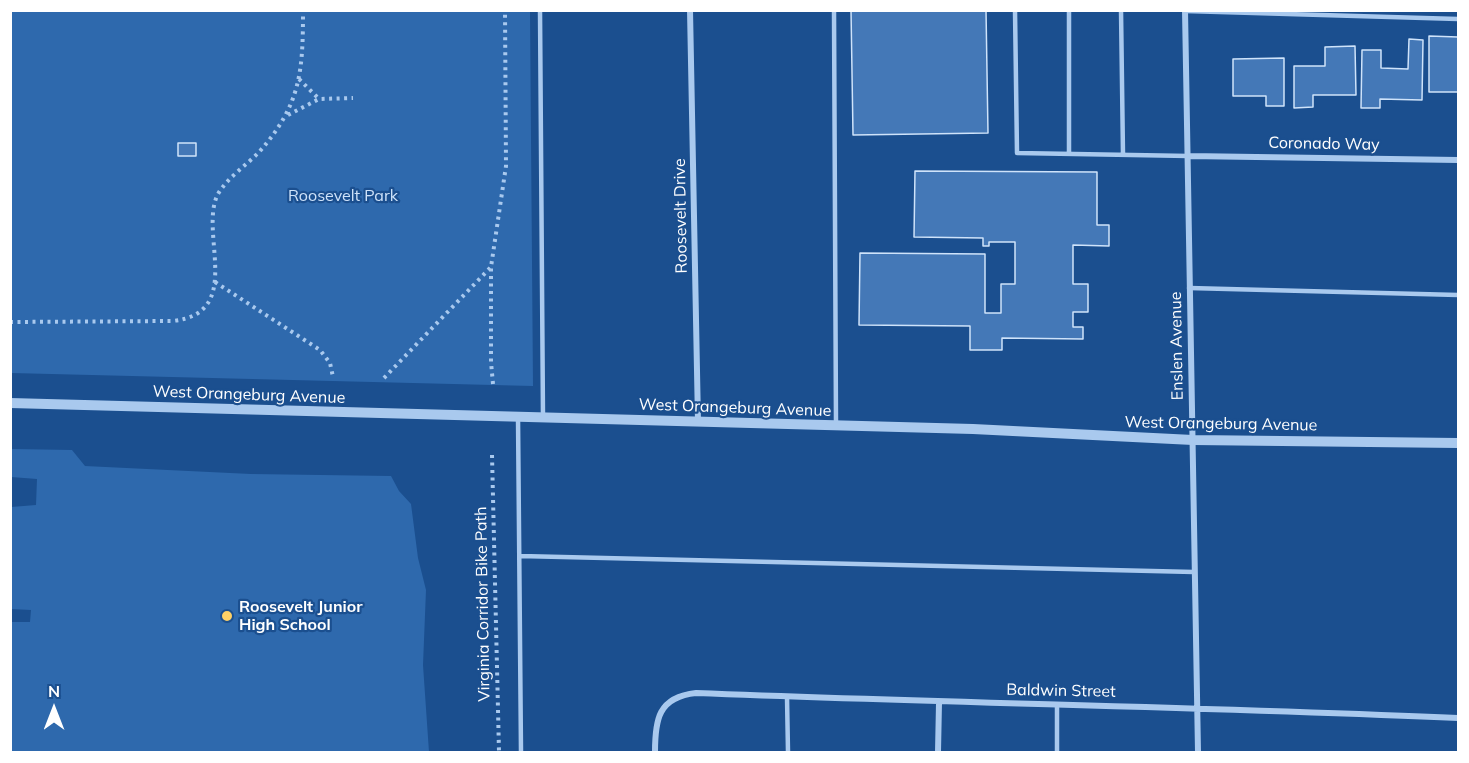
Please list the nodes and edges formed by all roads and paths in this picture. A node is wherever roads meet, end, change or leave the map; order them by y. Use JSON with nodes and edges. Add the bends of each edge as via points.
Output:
{"nodes":[{"id":1,"x":303,"y":10,"type":"edge"},
{"id":2,"x":505,"y":10,"type":"edge"},
{"id":3,"x":540,"y":10,"type":"edge"},
{"id":4,"x":690,"y":10,"type":"edge"},
{"id":5,"x":834,"y":10,"type":"edge"},
{"id":6,"x":1015,"y":10,"type":"edge"},
{"id":7,"x":1069,"y":10,"type":"edge"},
{"id":8,"x":1121,"y":10,"type":"edge"},
{"id":9,"x":1185,"y":11,"type":"edge"},
{"id":10,"x":1458,"y":19,"type":"edge"},
{"id":11,"x":299,"y":78,"type":"junction"},
{"id":12,"x":353,"y":98,"type":"dead end"},
{"id":13,"x":319,"y":99,"type":"junction"},
{"id":14,"x":288,"y":116,"type":"junction"},
{"id":15,"x":1069,"y":154,"type":"junction"},
{"id":16,"x":1123,"y":155,"type":"junction"},
{"id":17,"x":1189,"y":156,"type":"junction"},
{"id":18,"x":1458,"y":160,"type":"edge"},
{"id":19,"x":491,"y":267,"type":"junction"},
{"id":20,"x":215,"y":282,"type":"junction"},
{"id":21,"x":1190,"y":288,"type":"junction"},
{"id":22,"x":1458,"y":295,"type":"edge"},
{"id":23,"x":10,"y":322,"type":"edge"},
{"id":24,"x":333,"y":376,"type":"dead end"},
{"id":25,"x":384,"y":378,"type":"dead end"},
{"id":26,"x":494,"y":384,"type":"dead end"},
{"id":27,"x":10,"y":403,"type":"edge"},
{"id":28,"x":518,"y":417,"type":"junction"},
{"id":29,"x":543,"y":418,"type":"junction"},
{"id":30,"x":698,"y":422,"type":"junction"},
{"id":31,"x":836,"y":425,"type":"junction"},
{"id":32,"x":1193,"y":440,"type":"junction"},
{"id":33,"x":1458,"y":443,"type":"edge"},
{"id":34,"x":492,"y":455,"type":"dead end"},
{"id":35,"x":520,"y":556,"type":"junction"},
{"id":36,"x":1194,"y":572,"type":"junction"},
{"id":37,"x":787,"y":697,"type":"junction"},
{"id":38,"x":939,"y":703,"type":"junction"},
{"id":39,"x":1057,"y":705,"type":"junction"},
{"id":40,"x":1197,"y":706,"type":"junction"},
{"id":41,"x":1458,"y":718,"type":"edge"},
{"id":42,"x":499,"y":753,"type":"edge"},
{"id":43,"x":521,"y":753,"type":"edge"},
{"id":44,"x":655,"y":753,"type":"edge"},
{"id":45,"x":788,"y":753,"type":"edge"},
{"id":46,"x":938,"y":753,"type":"edge"},
{"id":47,"x":1057,"y":753,"type":"edge"},
{"id":48,"x":1198,"y":753,"type":"edge"}],
"edges":[{"from":1,"to":11,"type":"path"},
{"from":2,"to":19,"type":"path","via":[[506,173]]},
{"from":3,"to":29,"type":"lane"},
{"from":4,"to":30,"type":"street","name":"Roosevelt Drive"},
{"from":5,"to":31,"type":"lane"},
{"from":6,"to":15,"type":"lane","via":[[1017,153]]},
{"from":7,"to":15,"type":"lane"},
{"from":8,"to":16,"type":"lane"},
{"from":9,"to":10,"type":"lane"},
{"from":9,"to":17,"type":"street","name":"Enslen Avenue"},
{"from":11,"to":13,"type":"path"},
{"from":11,"to":14,"type":"path"},
{"from":12,"to":13,"type":"path"},
{"from":13,"to":14,"type":"path"},
{"from":14,"to":20,"type":"path","via":[[218,195],[214,209]]},
{"from":15,"to":16,"type":"lane"},
{"from":16,"to":17,"type":"lane"},
{"from":17,"to":18,"type":"street","name":"Coronado Way"},
{"from":17,"to":21,"type":"street","name":"Enslen Avenue"},
{"from":19,"to":25,"type":"path"},
{"from":19,"to":26,"type":"path"},
{"from":20,"to":23,"type":"path","via":[[201,310],[180,320]]},
{"from":20,"to":24,"type":"path","via":[[320,350],[330,363]]},
{"from":21,"to":22,"type":"lane"},
{"from":21,"to":32,"type":"street","name":"Enslen Avenue"},
{"from":27,"to":28,"type":"street","name":"West Orangeburg Avenue"},
{"from":28,"to":29,"type":"street","name":"West Orangeburg Avenue"},
{"from":28,"to":35,"type":"lane"},
{"from":29,"to":30,"type":"street","name":"West Orangeburg Avenue"},
{"from":30,"to":31,"type":"street","name":"West Orangeburg Avenue"},
{"from":31,"to":32,"type":"street","name":"West Orangeburg Avenue"},
{"from":32,"to":33,"type":"street","name":"West Orangeburg Avenue"},
{"from":32,"to":36,"type":"street","name":"Enslen Avenue"},
{"from":34,"to":42,"type":"path","name":"Virginia Corridor Bike Path"},
{"from":35,"to":36,"type":"lane"},
{"from":35,"to":43,"type":"lane"},
{"from":36,"to":40,"type":"street","name":"Enslen Avenue"},
{"from":37,"to":38,"type":"street","name":"Baldwin Street"},
{"from":37,"to":44,"type":"street","name":"Baldwin Street","via":[[684,694],[666,705],[656,724]]},
{"from":37,"to":45,"type":"lane"},
{"from":38,"to":39,"type":"street","name":"Baldwin Street"},
{"from":38,"to":46,"type":"street"},
{"from":39,"to":40,"type":"street","name":"Baldwin Street"},
{"from":39,"to":47,"type":"lane"},
{"from":40,"to":41,"type":"street","name":"Baldwin Street"},
{"from":40,"to":48,"type":"street","name":"Enslen Avenue"}]}
